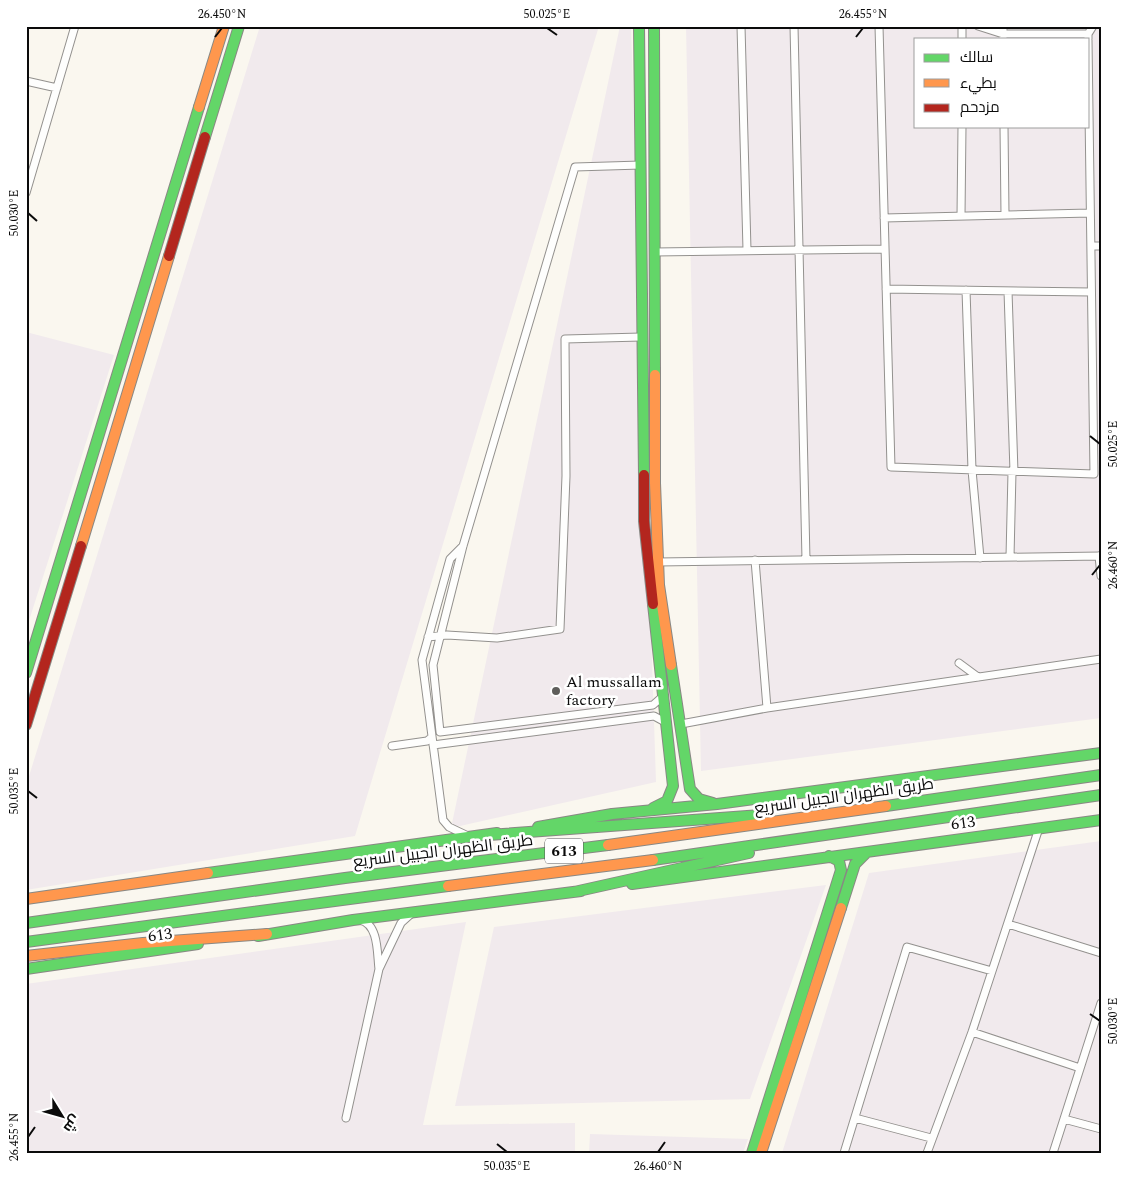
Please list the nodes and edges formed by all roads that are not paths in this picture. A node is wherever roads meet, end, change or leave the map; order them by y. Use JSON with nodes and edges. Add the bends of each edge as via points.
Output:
{"nodes":[{"id":1,"x":75,"y":26,"type":"edge"},
{"id":2,"x":224,"y":26,"type":"edge"},
{"id":3,"x":239,"y":26,"type":"edge"},
{"id":4,"x":639,"y":26,"type":"edge"},
{"id":5,"x":654,"y":26,"type":"edge"},
{"id":6,"x":741,"y":26,"type":"edge"},
{"id":7,"x":794,"y":26,"type":"edge"},
{"id":8,"x":879,"y":26,"type":"edge"},
{"id":9,"x":978,"y":26,"type":"edge"},
{"id":10,"x":1093,"y":26,"type":"edge"},
{"id":11,"x":1003,"y":33,"type":"edge"},
{"id":12,"x":1088,"y":38,"type":"edge"},
{"id":13,"x":26,"y":81,"type":"edge"},
{"id":14,"x":57,"y":88,"type":"junction"},
{"id":15,"x":962,"y":128,"type":"edge"},
{"id":16,"x":1004,"y":128,"type":"edge"},
{"id":17,"x":1089,"y":128,"type":"edge"},
{"id":18,"x":640,"y":165,"type":"junction"},
{"id":19,"x":26,"y":193,"type":"edge"},
{"id":20,"x":1090,"y":213,"type":"junction"},
{"id":21,"x":1005,"y":215,"type":"junction"},
{"id":22,"x":961,"y":216,"type":"junction"},
{"id":23,"x":884,"y":218,"type":"junction"},
{"id":24,"x":1091,"y":246,"type":"junction"},
{"id":25,"x":1101,"y":246,"type":"edge"},
{"id":26,"x":885,"y":249,"type":"junction"},
{"id":27,"x":747,"y":250,"type":"junction"},
{"id":28,"x":799,"y":250,"type":"junction"},
{"id":29,"x":655,"y":252,"type":"junction"},
{"id":30,"x":153,"y":257,"type":"junction"},
{"id":31,"x":886,"y":289,"type":"junction"},
{"id":32,"x":966,"y":290,"type":"junction"},
{"id":33,"x":1008,"y":291,"type":"junction"},
{"id":34,"x":1091,"y":292,"type":"junction"},
{"id":35,"x":156,"y":301,"type":"junction"},
{"id":36,"x":642,"y":337,"type":"junction"},
{"id":37,"x":114,"y":383,"type":"junction"},
{"id":38,"x":116,"y":430,"type":"junction"},
{"id":39,"x":972,"y":470,"type":"junction"},
{"id":40,"x":1013,"y":472,"type":"junction"},
{"id":41,"x":1097,"y":475,"type":"edge"},
{"id":42,"x":463,"y":546,"type":"junction"},
{"id":43,"x":1100,"y":556,"type":"edge"},
{"id":44,"x":1010,"y":557,"type":"junction"},
{"id":45,"x":980,"y":558,"type":"junction"},
{"id":46,"x":755,"y":560,"type":"junction"},
{"id":47,"x":806,"y":560,"type":"junction"},
{"id":48,"x":658,"y":562,"type":"junction"},
{"id":49,"x":1101,"y":576,"type":"edge"},
{"id":50,"x":440,"y":635,"type":"junction"},
{"id":51,"x":428,"y":637,"type":"junction"},
{"id":52,"x":1101,"y":659,"type":"edge"},
{"id":53,"x":959,"y":663,"type":"dead end"},
{"id":54,"x":26,"y":673,"type":"edge"},
{"id":55,"x":978,"y":677,"type":"junction"},
{"id":56,"x":662,"y":698,"type":"junction"},
{"id":57,"x":767,"y":708,"type":"junction"},
{"id":58,"x":600,"y":711,"type":"junction"},
{"id":59,"x":665,"y":722,"type":"junction"},
{"id":60,"x":681,"y":724,"type":"junction"},
{"id":61,"x":26,"y":725,"type":"edge"},
{"id":62,"x":587,"y":725,"type":"junction"},
{"id":63,"x":440,"y":732,"type":"junction"},
{"id":64,"x":432,"y":739,"type":"junction"},
{"id":65,"x":392,"y":746,"type":"dead end"},
{"id":66,"x":1101,"y":753,"type":"edge"},
{"id":67,"x":1101,"y":775,"type":"edge"},
{"id":68,"x":1101,"y":795,"type":"edge"},
{"id":69,"x":910,"y":801,"type":"junction"},
{"id":70,"x":717,"y":804,"type":"junction"},
{"id":71,"x":644,"y":811,"type":"junction"},
{"id":72,"x":1101,"y":820,"type":"edge"},
{"id":73,"x":1039,"y":828,"type":"junction"},
{"id":74,"x":853,"y":829,"type":"junction"},
{"id":75,"x":489,"y":835,"type":"junction"},
{"id":76,"x":468,"y":836,"type":"junction"},
{"id":77,"x":869,"y":851,"type":"junction"},
{"id":78,"x":829,"y":856,"type":"junction"},
{"id":79,"x":574,"y":892,"type":"junction"},
{"id":80,"x":26,"y":899,"type":"edge"},
{"id":81,"x":418,"y":911,"type":"junction"},
{"id":82,"x":353,"y":920,"type":"junction"},
{"id":83,"x":26,"y":923,"type":"edge"},
{"id":84,"x":1008,"y":924,"type":"junction"},
{"id":85,"x":266,"y":934,"type":"junction"},
{"id":86,"x":26,"y":942,"type":"edge"},
{"id":87,"x":1101,"y":953,"type":"edge"},
{"id":88,"x":26,"y":956,"type":"edge"},
{"id":89,"x":26,"y":969,"type":"edge"},
{"id":90,"x":379,"y":969,"type":"junction"},
{"id":91,"x":992,"y":971,"type":"junction"},
{"id":92,"x":1101,"y":1003,"type":"edge"},
{"id":93,"x":972,"y":1032,"type":"junction"},
{"id":94,"x":1080,"y":1068,"type":"junction"},
{"id":95,"x":346,"y":1118,"type":"dead end"},
{"id":96,"x":855,"y":1118,"type":"junction"},
{"id":97,"x":1064,"y":1119,"type":"junction"},
{"id":98,"x":1101,"y":1129,"type":"edge"},
{"id":99,"x":931,"y":1138,"type":"junction"},
{"id":100,"x":752,"y":1153,"type":"edge"},
{"id":101,"x":761,"y":1153,"type":"edge"},
{"id":102,"x":844,"y":1153,"type":"edge"},
{"id":103,"x":927,"y":1153,"type":"edge"},
{"id":104,"x":1053,"y":1153,"type":"edge"}],
"edges":[{"from":1,"to":14,"type":"street"},
{"from":2,"to":30,"type":"main road"},
{"from":3,"to":35,"type":"main road"},
{"from":4,"to":18,"type":"main road"},
{"from":5,"to":29,"type":"main road"},
{"from":6,"to":27,"type":"street"},
{"from":7,"to":28,"type":"street"},
{"from":8,"to":23,"type":"street"},
{"from":9,"to":11,"type":"street"},
{"from":10,"to":12,"type":"street"},
{"from":11,"to":12,"type":"street"},
{"from":13,"to":14,"type":"street"},
{"from":14,"to":19,"type":"street"},
{"from":15,"to":22,"type":"street"},
{"from":16,"to":21,"type":"street"},
{"from":17,"to":20,"type":"street"},
{"from":18,"to":36,"type":"main road"},
{"from":18,"to":42,"type":"street","via":[[575,167]]},
{"from":20,"to":21,"type":"street"},
{"from":20,"to":24,"type":"street"},
{"from":21,"to":22,"type":"street"},
{"from":22,"to":23,"type":"street"},
{"from":23,"to":26,"type":"street"},
{"from":24,"to":25,"type":"street"},
{"from":24,"to":34,"type":"street"},
{"from":26,"to":28,"type":"street"},
{"from":26,"to":31,"type":"street"},
{"from":27,"to":28,"type":"street"},
{"from":27,"to":29,"type":"street"},
{"from":28,"to":47,"type":"street"},
{"from":29,"to":48,"type":"main road"},
{"from":30,"to":35,"type":"main road","via":[[159,250],[164,254],[155,282]]},
{"from":30,"to":37,"type":"main road"},
{"from":31,"to":32,"type":"street"},
{"from":31,"to":39,"type":"street","via":[[891,467]]},
{"from":32,"to":33,"type":"street"},
{"from":32,"to":39,"type":"street"},
{"from":33,"to":34,"type":"street"},
{"from":33,"to":40,"type":"street"},
{"from":34,"to":41,"type":"street"},
{"from":35,"to":38,"type":"main road"},
{"from":36,"to":50,"type":"street","via":[[565,339],[566,476],[560,629],[497,638]]},
{"from":36,"to":56,"type":"main road","via":[[644,521]]},
{"from":37,"to":38,"type":"main road","via":[[105,431],[111,435]]},
{"from":37,"to":54,"type":"main road"},
{"from":38,"to":61,"type":"main road"},
{"from":39,"to":40,"type":"street"},
{"from":39,"to":45,"type":"street"},
{"from":40,"to":41,"type":"street"},
{"from":40,"to":44,"type":"street"},
{"from":42,"to":50,"type":"street"},
{"from":42,"to":51,"type":"street","via":[[450,559]]},
{"from":43,"to":44,"type":"street"},
{"from":43,"to":49,"type":"street"},
{"from":44,"to":45,"type":"street"},
{"from":45,"to":47,"type":"street"},
{"from":46,"to":47,"type":"street"},
{"from":46,"to":48,"type":"street"},
{"from":46,"to":57,"type":"street"},
{"from":48,"to":60,"type":"main road"},
{"from":50,"to":51,"type":"street"},
{"from":50,"to":63,"type":"street","via":[[433,665]]},
{"from":51,"to":64,"type":"street","via":[[422,660]]},
{"from":52,"to":55,"type":"street"},
{"from":53,"to":55,"type":"street"},
{"from":55,"to":57,"type":"street"},
{"from":56,"to":58,"type":"street","via":[[653,705]]},
{"from":56,"to":59,"type":"main road"},
{"from":57,"to":60,"type":"street"},
{"from":58,"to":62,"type":"street"},
{"from":58,"to":63,"type":"street"},
{"from":59,"to":62,"type":"street","via":[[654,716]]},
{"from":59,"to":71,"type":"main road","via":[[673,786],[671,794],[661,805]]},
{"from":60,"to":70,"type":"main road","via":[[690,789],[699,799]]},
{"from":62,"to":64,"type":"street"},
{"from":63,"to":64,"type":"street"},
{"from":64,"to":65,"type":"street"},
{"from":64,"to":76,"type":"street","via":[[443,820],[449,827]]},
{"from":66,"to":70,"type":"main road"},
{"from":67,"to":69,"type":"main road","name":"طريق الظهران الجبيل السريع","number":"613"},
{"from":68,"to":74,"type":"main road","number":"613"},
{"from":69,"to":75,"type":"main road"},
{"from":69,"to":83,"type":"main road","name":"طريق الظهران الجبيل السريع","number":"613","via":[[597,847],[345,878]]},
{"from":70,"to":71,"type":"main road"},
{"from":71,"to":75,"type":"main road"},
{"from":72,"to":73,"type":"main road","name":"613"},
{"from":73,"to":77,"type":"main road","name":"613"},
{"from":73,"to":84,"type":"street"},
{"from":74,"to":79,"type":"main road"},
{"from":74,"to":86,"type":"main road","number":"613","via":[[601,867]]},
{"from":75,"to":76,"type":"main road"},
{"from":76,"to":80,"type":"main road"},
{"from":77,"to":78,"type":"main road","name":"613"},
{"from":77,"to":101,"type":"main road","via":[[855,864]]},
{"from":78,"to":79,"type":"main road","name":"613"},
{"from":78,"to":100,"type":"main road","via":[[839,861],[842,870]]},
{"from":79,"to":81,"type":"main road","name":"613"},
{"from":81,"to":82,"type":"main road","name":"613"},
{"from":81,"to":90,"type":"street","via":[[401,923]]},
{"from":82,"to":85,"type":"main road","name":"613"},
{"from":82,"to":90,"type":"street","via":[[367,922],[373,931]]},
{"from":84,"to":87,"type":"street"},
{"from":84,"to":91,"type":"street"},
{"from":85,"to":88,"type":"main road"},
{"from":85,"to":89,"type":"main road","name":"613"},
{"from":90,"to":95,"type":"street"},
{"from":91,"to":93,"type":"street"},
{"from":91,"to":96,"type":"street","via":[[907,947]]},
{"from":92,"to":94,"type":"street"},
{"from":93,"to":94,"type":"street"},
{"from":93,"to":99,"type":"street"},
{"from":94,"to":97,"type":"street"},
{"from":96,"to":99,"type":"street"},
{"from":96,"to":102,"type":"street"},
{"from":97,"to":98,"type":"street"},
{"from":97,"to":104,"type":"street"},
{"from":99,"to":103,"type":"street"}]}
